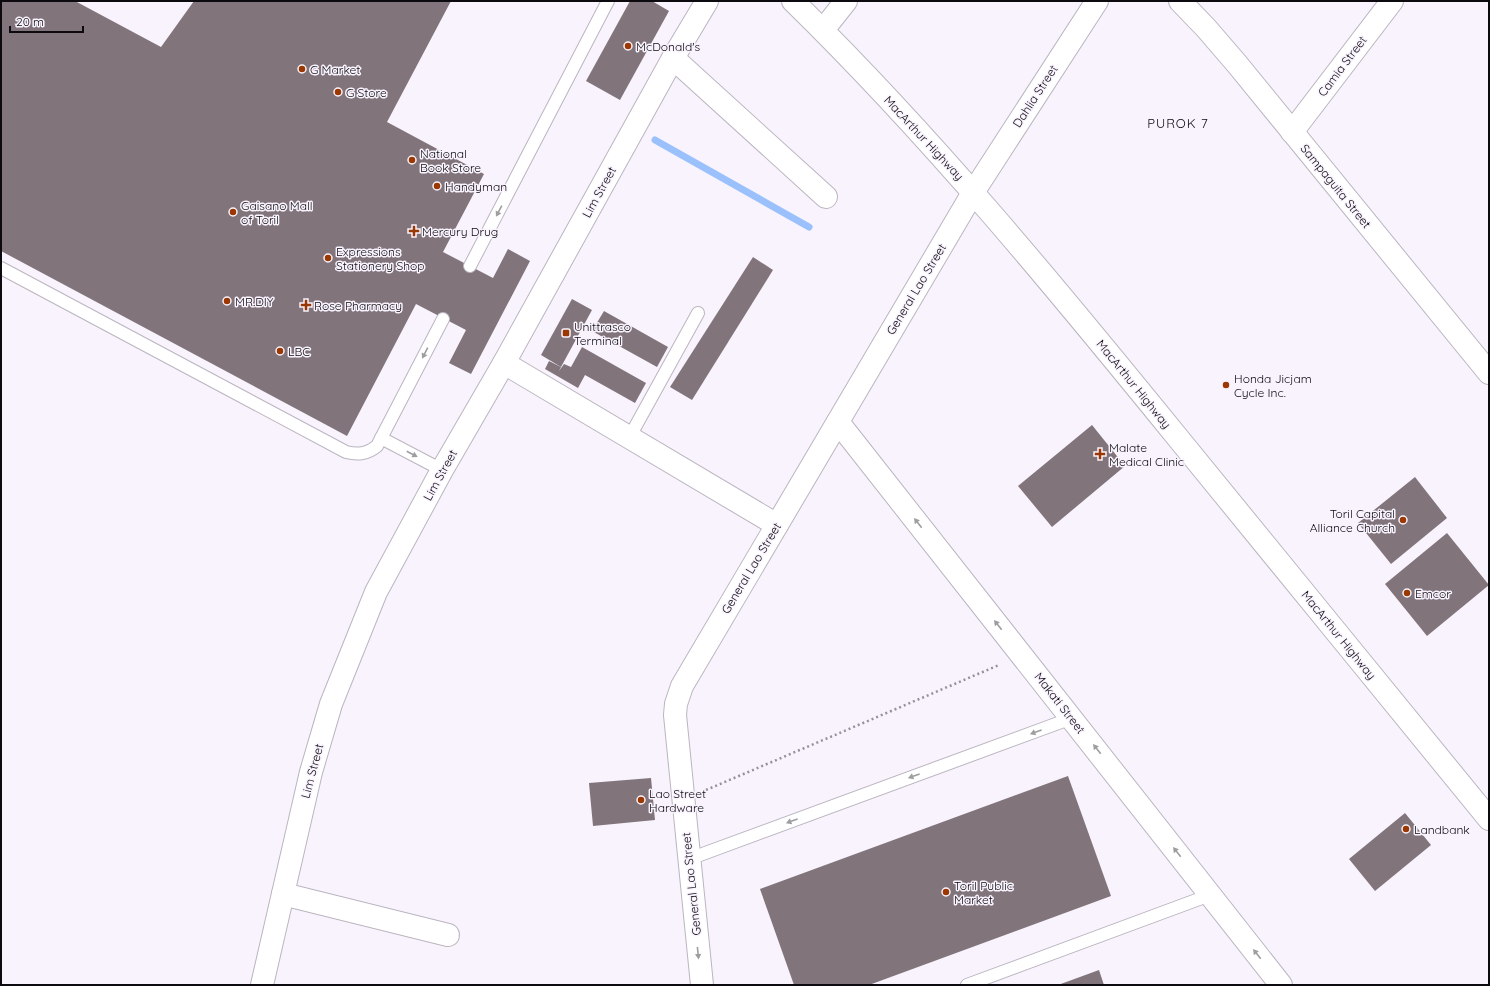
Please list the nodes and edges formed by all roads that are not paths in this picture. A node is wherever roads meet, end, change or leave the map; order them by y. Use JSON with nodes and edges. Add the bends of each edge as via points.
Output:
{"nodes":[{"id":1,"x":608,"y":1,"type":"edge"},
{"id":2,"x":707,"y":1,"type":"edge"},
{"id":3,"x":793,"y":1,"type":"edge"},
{"id":4,"x":846,"y":1,"type":"edge"},
{"id":5,"x":1097,"y":1,"type":"edge"},
{"id":6,"x":1180,"y":1,"type":"edge"},
{"id":7,"x":1392,"y":1,"type":"edge"},
{"id":8,"x":823,"y":30,"type":"junction"},
{"id":9,"x":673,"y":58,"type":"junction"},
{"id":10,"x":1292,"y":132,"type":"junction"},
{"id":11,"x":974,"y":191,"type":"junction"},
{"id":12,"x":826,"y":197,"type":"dead end"},
{"id":13,"x":470,"y":266,"type":"dead end"},
{"id":14,"x":1,"y":268,"type":"edge"},
{"id":15,"x":698,"y":313,"type":"dead end"},
{"id":16,"x":443,"y":319,"type":"dead end"},
{"id":17,"x":504,"y":364,"type":"junction"},
{"id":18,"x":1489,"y":373,"type":"edge"},
{"id":19,"x":838,"y":422,"type":"junction"},
{"id":20,"x":382,"y":438,"type":"junction"},
{"id":21,"x":629,"y":438,"type":"junction"},
{"id":22,"x":442,"y":470,"type":"junction"},
{"id":23,"x":776,"y":525,"type":"junction"},
{"id":24,"x":1072,"y":718,"type":"junction"},
{"id":25,"x":1489,"y":819,"type":"edge"},
{"id":26,"x":689,"y":858,"type":"junction"},
{"id":27,"x":283,"y":894,"type":"junction"},
{"id":28,"x":1210,"y":895,"type":"junction"},
{"id":29,"x":448,"y":935,"type":"dead end"},
{"id":30,"x":262,"y":985,"type":"edge"},
{"id":31,"x":702,"y":985,"type":"edge"},
{"id":32,"x":967,"y":985,"type":"edge"},
{"id":33,"x":1281,"y":985,"type":"edge"}],
"edges":[{"from":1,"to":13,"type":"lane","one_way":true},
{"from":2,"to":9,"type":"main road","name":"Lim Street"},
{"from":3,"to":8,"type":"main road","name":"MacArthur Highway"},
{"from":4,"to":8,"type":"main road"},
{"from":5,"to":11,"type":"main road","name":"Dahlia Street"},
{"from":6,"to":10,"type":"main road","name":"Sampaguita Street","via":[[1206,28]]},
{"from":7,"to":10,"type":"main road","name":"Camia Street"},
{"from":8,"to":11,"type":"main road","name":"MacArthur Highway"},
{"from":9,"to":12,"type":"main road"},
{"from":9,"to":17,"type":"main road","name":"Lim Street"},
{"from":10,"to":18,"type":"main road","name":"Sampaguita Street"},
{"from":11,"to":19,"type":"main road","name":"General Lao Street"},
{"from":11,"to":25,"type":"main road","name":"MacArthur Highway"},
{"from":14,"to":20,"type":"lane","via":[[346,452],[363,454],[370,451]]},
{"from":15,"to":21,"type":"lane"},
{"from":16,"to":20,"type":"lane","one_way":true},
{"from":17,"to":21,"type":"main road"},
{"from":17,"to":22,"type":"main road","name":"Lim Street"},
{"from":19,"to":23,"type":"main road","name":"General Lao Street"},
{"from":24,"to":19,"type":"main road","name":"Makati Street","one_way":true},
{"from":20,"to":22,"type":"lane","one_way":true},
{"from":21,"to":23,"type":"main road"},
{"from":22,"to":27,"type":"main road","name":"Lim Street","via":[[376,592],[331,704],[311,772]]},
{"from":23,"to":26,"type":"main road","name":"General Lao Street","via":[[678,695],[675,715]]},
{"from":24,"to":26,"type":"lane","one_way":true},
{"from":28,"to":24,"type":"main road","name":"Makati Street","one_way":true},
{"from":26,"to":31,"type":"main road","name":"General Lao Street","one_way":true},
{"from":27,"to":29,"type":"main road"},
{"from":27,"to":30,"type":"main road","name":"Lim Street"},
{"from":28,"to":32,"type":"lane"},
{"from":33,"to":28,"type":"main road","name":"Makati Street","one_way":true}]}
